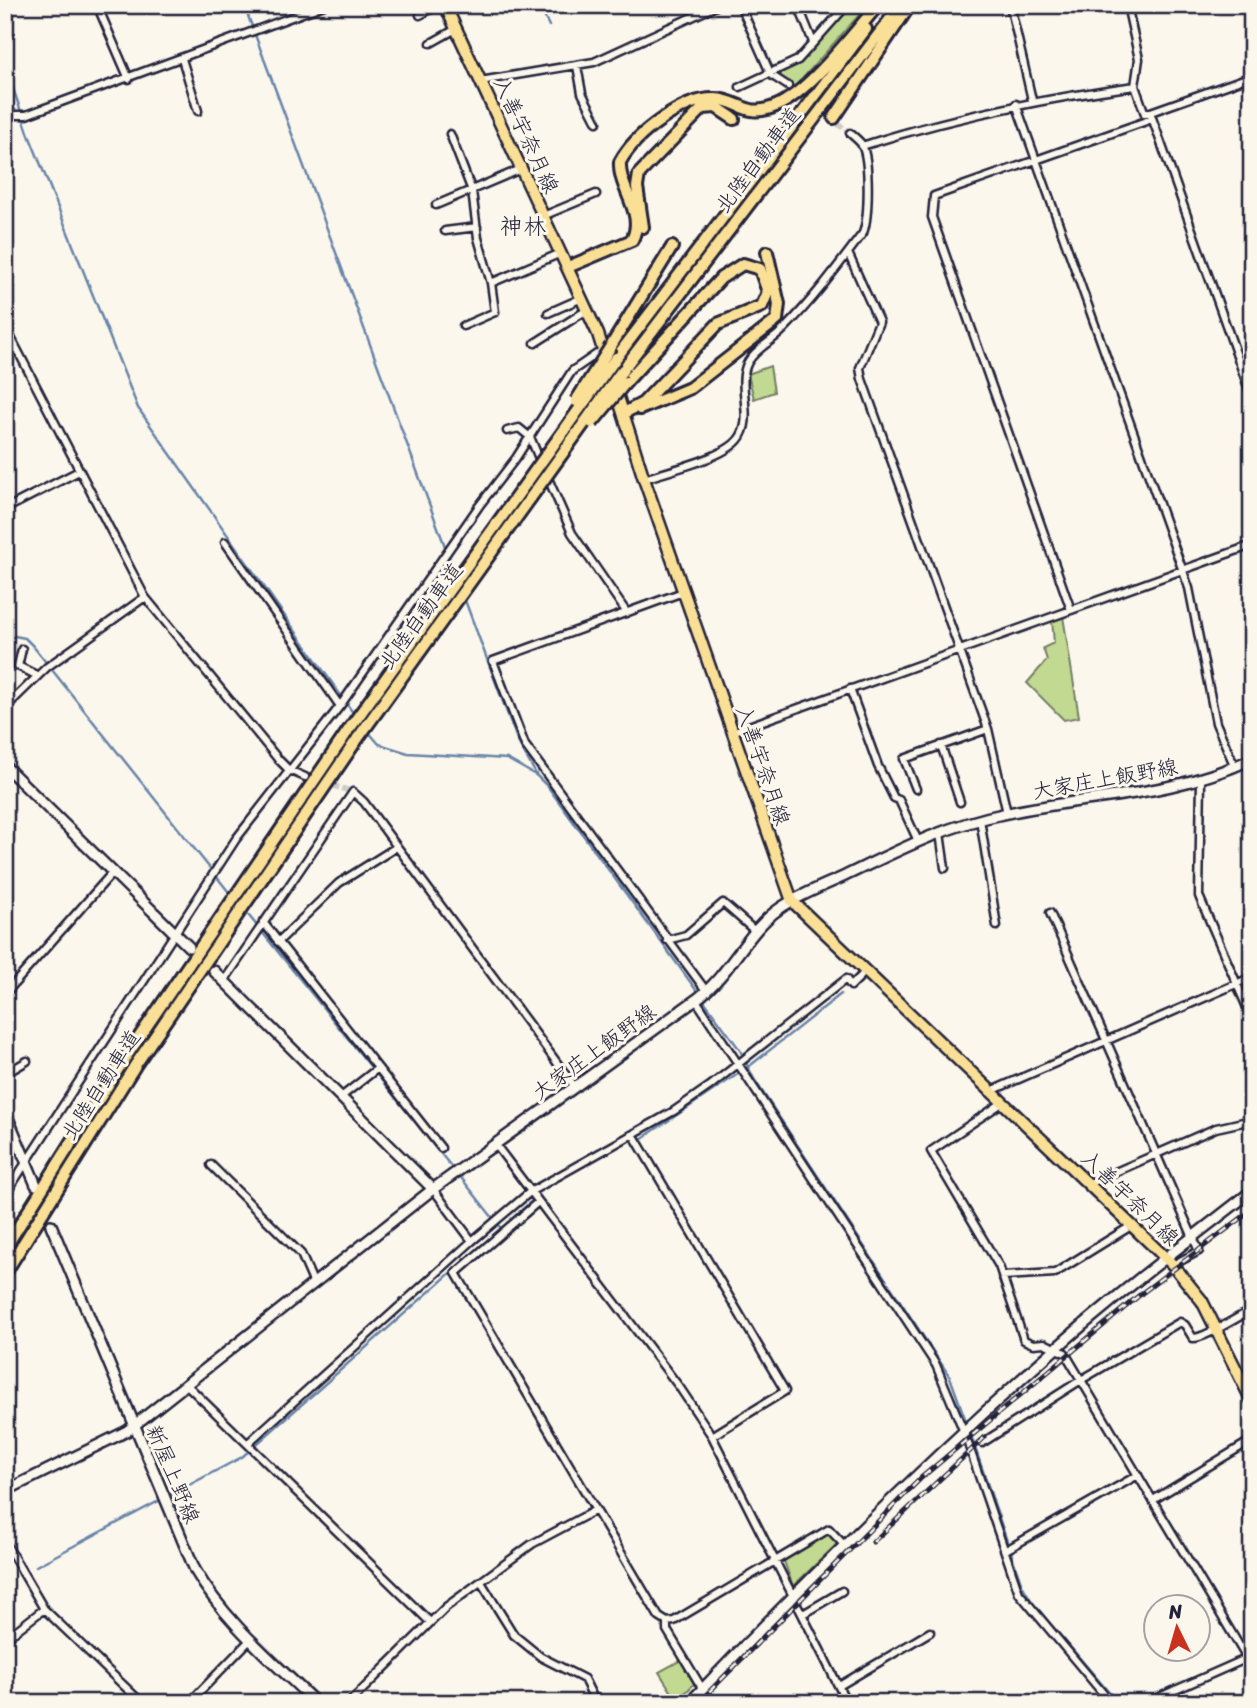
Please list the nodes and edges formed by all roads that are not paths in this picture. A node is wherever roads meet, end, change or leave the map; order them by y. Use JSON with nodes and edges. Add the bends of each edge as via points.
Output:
{"nodes":[{"id":1,"x":97,"y":5,"type":"edge"},
{"id":2,"x":324,"y":5,"type":"edge"},
{"id":3,"x":439,"y":5,"type":"edge"},
{"id":4,"x":445,"y":5,"type":"edge"},
{"id":5,"x":718,"y":5,"type":"edge"},
{"id":6,"x":740,"y":5,"type":"edge"},
{"id":7,"x":799,"y":5,"type":"edge"},
{"id":8,"x":847,"y":5,"type":"edge"},
{"id":9,"x":878,"y":5,"type":"edge"},
{"id":10,"x":884,"y":5,"type":"edge"},
{"id":11,"x":901,"y":5,"type":"edge"},
{"id":12,"x":910,"y":5,"type":"edge"},
{"id":13,"x":1010,"y":5,"type":"edge"},
{"id":14,"x":1127,"y":5,"type":"edge"},
{"id":15,"x":420,"y":15,"type":"dead end"},
{"id":16,"x":456,"y":29,"type":"junction"},
{"id":17,"x":813,"y":42,"type":"junction"},
{"id":18,"x":431,"y":43,"type":"dead end"},
{"id":19,"x":182,"y":58,"type":"junction"},
{"id":20,"x":577,"y":66,"type":"junction"},
{"id":21,"x":771,"y":75,"type":"junction"},
{"id":22,"x":1252,"y":76,"type":"edge"},
{"id":23,"x":129,"y":79,"type":"junction"},
{"id":24,"x":480,"y":81,"type":"junction"},
{"id":25,"x":788,"y":86,"type":"tunnel mouth"},
{"id":26,"x":1135,"y":86,"type":"junction"},
{"id":27,"x":740,"y":87,"type":"dead end"},
{"id":28,"x":1032,"y":100,"type":"junction"},
{"id":29,"x":1016,"y":104,"type":"junction"},
{"id":30,"x":721,"y":109,"type":"junction"},
{"id":31,"x":198,"y":111,"type":"dead end"},
{"id":32,"x":5,"y":115,"type":"edge"},
{"id":33,"x":1151,"y":116,"type":"junction"},
{"id":34,"x":734,"y":118,"type":"dead end"},
{"id":35,"x":834,"y":118,"type":"dead end"},
{"id":36,"x":597,"y":122,"type":"dead end"},
{"id":37,"x":725,"y":127,"type":"dead end"},
{"id":38,"x":850,"y":133,"type":"tunnel mouth"},
{"id":39,"x":450,"y":134,"type":"dead end"},
{"id":40,"x":862,"y":146,"type":"junction"},
{"id":41,"x":1036,"y":159,"type":"junction"},
{"id":42,"x":521,"y":169,"type":"junction"},
{"id":43,"x":472,"y":191,"type":"junction"},
{"id":44,"x":596,"y":194,"type":"dead end"},
{"id":45,"x":436,"y":205,"type":"dead end"},
{"id":46,"x":543,"y":216,"type":"junction"},
{"id":47,"x":477,"y":227,"type":"junction"},
{"id":48,"x":445,"y":232,"type":"dead end"},
{"id":49,"x":672,"y":247,"type":"dead end"},
{"id":50,"x":779,"y":247,"type":"dead end"},
{"id":51,"x":767,"y":252,"type":"dead end"},
{"id":52,"x":561,"y":253,"type":"junction"},
{"id":53,"x":848,"y":253,"type":"junction"},
{"id":54,"x":771,"y":266,"type":"junction"},
{"id":55,"x":568,"y":267,"type":"junction"},
{"id":56,"x":491,"y":283,"type":"junction"},
{"id":57,"x":582,"y":298,"type":"junction"},
{"id":58,"x":587,"y":310,"type":"junction"},
{"id":59,"x":548,"y":313,"type":"dead end"},
{"id":60,"x":5,"y":326,"type":"edge"},
{"id":61,"x":463,"y":326,"type":"dead end"},
{"id":62,"x":536,"y":343,"type":"dead end"},
{"id":63,"x":608,"y":347,"type":"junction"},
{"id":64,"x":624,"y":377,"type":"junction"},
{"id":65,"x":1252,"y":398,"type":"edge"},
{"id":66,"x":624,"y":413,"type":"junction"},
{"id":67,"x":508,"y":431,"type":"dead end"},
{"id":68,"x":530,"y":437,"type":"junction"},
{"id":69,"x":79,"y":471,"type":"junction"},
{"id":70,"x":528,"y":477,"type":"junction"},
{"id":71,"x":644,"y":479,"type":"junction"},
{"id":72,"x":5,"y":509,"type":"edge"},
{"id":73,"x":225,"y":542,"type":"dead end"},
{"id":74,"x":1252,"y":545,"type":"edge"},
{"id":75,"x":1182,"y":570,"type":"junction"},
{"id":76,"x":683,"y":592,"type":"junction"},
{"id":77,"x":145,"y":597,"type":"junction"},
{"id":78,"x":1071,"y":610,"type":"junction"},
{"id":79,"x":627,"y":613,"type":"junction"},
{"id":80,"x":22,"y":649,"type":"dead end"},
{"id":81,"x":960,"y":650,"type":"junction"},
{"id":82,"x":38,"y":676,"type":"junction"},
{"id":83,"x":850,"y":690,"type":"junction"},
{"id":84,"x":340,"y":706,"type":"junction"},
{"id":85,"x":5,"y":708,"type":"edge"},
{"id":86,"x":988,"y":729,"type":"junction"},
{"id":87,"x":732,"y":732,"type":"junction"},
{"id":88,"x":941,"y":745,"type":"junction"},
{"id":89,"x":1252,"y":759,"type":"edge"},
{"id":90,"x":5,"y":766,"type":"edge"},
{"id":91,"x":1235,"y":767,"type":"junction"},
{"id":92,"x":289,"y":770,"type":"junction"},
{"id":93,"x":305,"y":777,"type":"dead end"},
{"id":94,"x":1201,"y":780,"type":"junction"},
{"id":95,"x":916,"y":789,"type":"dead end"},
{"id":96,"x":960,"y":802,"type":"dead end"},
{"id":97,"x":1007,"y":813,"type":"junction"},
{"id":98,"x":980,"y":819,"type":"junction"},
{"id":99,"x":940,"y":833,"type":"junction"},
{"id":100,"x":918,"y":841,"type":"junction"},
{"id":101,"x":395,"y":848,"type":"junction"},
{"id":102,"x":945,"y":868,"type":"dead end"},
{"id":103,"x":113,"y":872,"type":"junction"},
{"id":104,"x":792,"y":901,"type":"junction"},
{"id":105,"x":1050,"y":913,"type":"dead end"},
{"id":106,"x":263,"y":922,"type":"junction"},
{"id":107,"x":997,"y":926,"type":"dead end"},
{"id":108,"x":755,"y":931,"type":"junction"},
{"id":109,"x":175,"y":932,"type":"junction"},
{"id":110,"x":667,"y":940,"type":"junction"},
{"id":111,"x":278,"y":942,"type":"junction"},
{"id":112,"x":189,"y":947,"type":"dead end"},
{"id":113,"x":214,"y":971,"type":"dead end"},
{"id":114,"x":864,"y":973,"type":"junction"},
{"id":115,"x":1252,"y":977,"type":"edge"},
{"id":116,"x":224,"y":981,"type":"junction"},
{"id":117,"x":1236,"y":984,"type":"junction"},
{"id":118,"x":707,"y":992,"type":"junction"},
{"id":119,"x":5,"y":994,"type":"edge"},
{"id":120,"x":696,"y":1000,"type":"junction"},
{"id":121,"x":1252,"y":1019,"type":"edge"},
{"id":122,"x":1107,"y":1039,"type":"junction"},
{"id":123,"x":27,"y":1062,"type":"dead end"},
{"id":124,"x":737,"y":1063,"type":"junction"},
{"id":125,"x":378,"y":1068,"type":"junction"},
{"id":126,"x":5,"y":1074,"type":"edge"},
{"id":127,"x":575,"y":1087,"type":"junction"},
{"id":128,"x":989,"y":1092,"type":"junction"},
{"id":129,"x":341,"y":1097,"type":"junction"},
{"id":130,"x":1002,"y":1103,"type":"junction"},
{"id":131,"x":5,"y":1112,"type":"edge"},
{"id":132,"x":1252,"y":1120,"type":"edge"},
{"id":133,"x":633,"y":1134,"type":"junction"},
{"id":134,"x":495,"y":1144,"type":"junction"},
{"id":135,"x":441,"y":1147,"type":"dead end"},
{"id":136,"x":1157,"y":1154,"type":"junction"},
{"id":137,"x":26,"y":1162,"type":"junction"},
{"id":138,"x":211,"y":1165,"type":"dead end"},
{"id":139,"x":1088,"y":1184,"type":"junction"},
{"id":140,"x":36,"y":1185,"type":"dead end"},
{"id":141,"x":433,"y":1189,"type":"junction"},
{"id":142,"x":1252,"y":1191,"type":"edge"},
{"id":143,"x":530,"y":1192,"type":"junction"},
{"id":144,"x":5,"y":1195,"type":"edge"},
{"id":145,"x":538,"y":1202,"type":"junction"},
{"id":146,"x":51,"y":1225,"type":"dead end"},
{"id":147,"x":1131,"y":1226,"type":"junction"},
{"id":148,"x":1193,"y":1237,"type":"junction"},
{"id":149,"x":472,"y":1241,"type":"junction"},
{"id":150,"x":5,"y":1248,"type":"edge"},
{"id":151,"x":1169,"y":1261,"type":"junction"},
{"id":152,"x":5,"y":1273,"type":"edge"},
{"id":153,"x":1002,"y":1276,"type":"junction"},
{"id":154,"x":314,"y":1284,"type":"junction"},
{"id":155,"x":1252,"y":1310,"type":"edge"},
{"id":156,"x":1217,"y":1327,"type":"junction"},
{"id":157,"x":1055,"y":1349,"type":"junction"},
{"id":158,"x":1081,"y":1380,"type":"junction"},
{"id":159,"x":187,"y":1385,"type":"junction"},
{"id":160,"x":1252,"y":1401,"type":"edge"},
{"id":161,"x":134,"y":1426,"type":"junction"},
{"id":162,"x":964,"y":1432,"type":"junction"},
{"id":163,"x":712,"y":1436,"type":"junction"},
{"id":164,"x":1252,"y":1440,"type":"edge"},
{"id":165,"x":248,"y":1443,"type":"junction"},
{"id":166,"x":982,"y":1443,"type":"dead end"},
{"id":167,"x":1138,"y":1475,"type":"junction"},
{"id":168,"x":5,"y":1491,"type":"edge"},
{"id":169,"x":1153,"y":1500,"type":"junction"},
{"id":170,"x":594,"y":1511,"type":"junction"},
{"id":171,"x":5,"y":1542,"type":"edge"},
{"id":172,"x":845,"y":1546,"type":"junction"},
{"id":173,"x":1006,"y":1550,"type":"junction"},
{"id":174,"x":776,"y":1561,"type":"junction"},
{"id":175,"x":481,"y":1582,"type":"junction"},
{"id":176,"x":842,"y":1591,"type":"dead end"},
{"id":177,"x":794,"y":1596,"type":"junction"},
{"id":178,"x":44,"y":1609,"type":"junction"},
{"id":179,"x":803,"y":1614,"type":"junction"},
{"id":180,"x":429,"y":1621,"type":"junction"},
{"id":181,"x":667,"y":1622,"type":"junction"},
{"id":182,"x":930,"y":1632,"type":"dead end"},
{"id":183,"x":5,"y":1639,"type":"edge"},
{"id":184,"x":251,"y":1639,"type":"junction"},
{"id":185,"x":1250,"y":1657,"type":"edge"},
{"id":186,"x":1252,"y":1667,"type":"edge"},
{"id":187,"x":839,"y":1686,"type":"junction"},
{"id":188,"x":702,"y":1689,"type":"junction"},
{"id":189,"x":142,"y":1703,"type":"edge"},
{"id":190,"x":189,"y":1703,"type":"edge"},
{"id":191,"x":316,"y":1703,"type":"edge"},
{"id":192,"x":349,"y":1703,"type":"edge"},
{"id":193,"x":596,"y":1703,"type":"edge"},
{"id":194,"x":689,"y":1703,"type":"edge"},
{"id":195,"x":711,"y":1703,"type":"edge"},
{"id":196,"x":848,"y":1703,"type":"edge"},
{"id":197,"x":1111,"y":1703,"type":"edge"},
{"id":198,"x":1146,"y":1703,"type":"edge"}],
"edges":[{"from":1,"to":23,"type":"street"},
{"from":2,"to":19,"type":"street"},
{"from":3,"to":15,"type":"street"},
{"from":4,"to":16,"type":"main road","name":"入善宇奈月線"},
{"from":5,"to":20,"type":"street"},
{"from":6,"to":21,"type":"street"},
{"from":7,"to":17,"type":"street"},
{"from":8,"to":17,"type":"street"},
{"from":9,"to":55,"type":"highway","via":[[807,83],[782,103],[751,112],[710,99],[654,122],[620,162],[636,218],[632,240]]},
{"from":10,"to":70,"type":"highway","name":"北陸自動車道","bridge":true},
{"from":11,"to":64,"type":"highway","name":"北陸自動車道"},
{"from":12,"to":35,"type":"highway"},
{"from":13,"to":28,"type":"street"},
{"from":14,"to":26,"type":"street","via":[[1139,59]]},
{"from":16,"to":18,"type":"street"},
{"from":16,"to":24,"type":"main road","name":"入善宇奈月線"},
{"from":17,"to":21,"type":"street","via":[[797,60]]},
{"from":19,"to":23,"type":"street"},
{"from":19,"to":31,"type":"street"},
{"from":20,"to":24,"type":"street"},
{"from":20,"to":36,"type":"street","via":[[582,93]]},
{"from":21,"to":25,"type":"street"},
{"from":21,"to":27,"type":"street"},
{"from":22,"to":33,"type":"street"},
{"from":23,"to":32,"type":"street","via":[[26,115]]},
{"from":24,"to":42,"type":"main road","name":"入善宇奈月線"},
{"from":26,"to":28,"type":"street"},
{"from":26,"to":33,"type":"street","via":[[1145,114]]},
{"from":28,"to":29,"type":"street"},
{"from":29,"to":40,"type":"street"},
{"from":29,"to":41,"type":"street"},
{"from":30,"to":34,"type":"highway"},
{"from":30,"to":37,"type":"highway"},
{"from":30,"to":55,"type":"highway","via":[[709,106],[698,111],[642,167],[637,187],[643,225],[639,239],[626,249]]},
{"from":33,"to":41,"type":"street"},
{"from":33,"to":65,"type":"street"},
{"from":38,"to":40,"type":"street"},
{"from":39,"to":43,"type":"street"},
{"from":40,"to":53,"type":"street","via":[[867,222]]},
{"from":41,"to":75,"type":"street"},
{"from":41,"to":78,"type":"street","via":[[934,196],[932,217]]},
{"from":42,"to":43,"type":"street"},
{"from":42,"to":46,"type":"main road","name":"入善宇奈月線"},
{"from":43,"to":45,"type":"street"},
{"from":43,"to":47,"type":"street"},
{"from":44,"to":46,"type":"street"},
{"from":46,"to":52,"type":"main road","name":"入善宇奈月線"},
{"from":47,"to":48,"type":"street"},
{"from":47,"to":56,"type":"street"},
{"from":49,"to":63,"type":"highway"},
{"from":50,"to":54,"type":"highway"},
{"from":51,"to":54,"type":"highway"},
{"from":52,"to":55,"type":"main road","name":"入善宇奈月線"},
{"from":52,"to":56,"type":"street"},
{"from":53,"to":71,"type":"street","via":[[785,328],[752,355],[742,376],[740,438],[729,449]]},
{"from":53,"to":81,"type":"street","via":[[879,322],[860,368],[862,379]]},
{"from":54,"to":66,"type":"highway","via":[[779,313],[770,328],[690,388]]},
{"from":55,"to":57,"type":"main road","name":"入善宇奈月線"},
{"from":56,"to":61,"type":"street","via":[[495,312]]},
{"from":57,"to":58,"type":"main road","name":"入善宇奈月線"},
{"from":57,"to":59,"type":"street"},
{"from":58,"to":62,"type":"street"},
{"from":58,"to":63,"type":"main road","name":"入善宇奈月線"},
{"from":60,"to":69,"type":"street"},
{"from":63,"to":66,"type":"main road","name":"入善宇奈月線"},
{"from":63,"to":68,"type":"street","via":[[572,371]]},
{"from":63,"to":70,"type":"highway","bridge":true},
{"from":64,"to":66,"type":"highway","via":[[730,270],[750,264],[760,269],[768,292],[762,306],[719,324],[643,403]]},
{"from":64,"to":152,"type":"highway","name":"北陸自動車道","bridge":true,"via":[[535,491],[358,738],[136,1064]]},
{"from":66,"to":71,"type":"main road","name":"入善宇奈月線"},
{"from":67,"to":68,"type":"street","via":[[519,428]]},
{"from":68,"to":79,"type":"street","via":[[572,533]]},
{"from":68,"to":84,"type":"street"},
{"from":69,"to":72,"type":"street"},
{"from":69,"to":77,"type":"street"},
{"from":70,"to":150,"type":"highway","name":"北陸自動車道","bridge":true,"via":[[161,1004]]},
{"from":71,"to":76,"type":"main road","name":"入善宇奈月線"},
{"from":73,"to":84,"type":"street"},
{"from":74,"to":75,"type":"street"},
{"from":75,"to":78,"type":"street"},
{"from":75,"to":91,"type":"street","via":[[1216,723]]},
{"from":76,"to":79,"type":"street"},
{"from":76,"to":87,"type":"main road","name":"入善宇奈月線"},
{"from":77,"to":82,"type":"street"},
{"from":77,"to":92,"type":"street"},
{"from":78,"to":81,"type":"street"},
{"from":79,"to":110,"type":"street","via":[[493,661],[525,745]]},
{"from":80,"to":82,"type":"street","via":[[18,666]]},
{"from":81,"to":83,"type":"street"},
{"from":81,"to":86,"type":"street"},
{"from":82,"to":85,"type":"street"},
{"from":83,"to":87,"type":"street"},
{"from":83,"to":100,"type":"street","via":[[878,766]]},
{"from":84,"to":92,"type":"street"},
{"from":86,"to":88,"type":"street"},
{"from":86,"to":97,"type":"street"},
{"from":87,"to":104,"type":"main road","name":"入善宇奈月線"},
{"from":88,"to":95,"type":"street","via":[[904,759]]},
{"from":88,"to":96,"type":"street"},
{"from":89,"to":91,"type":"main road","name":"大家庄上飯野線"},
{"from":90,"to":103,"type":"main road"},
{"from":91,"to":94,"type":"main road","name":"大家庄上飯野線"},
{"from":92,"to":93,"type":"street"},
{"from":92,"to":109,"type":"street","via":[[236,839]]},
{"from":94,"to":97,"type":"main road","name":"大家庄上飯野線","via":[[1122,797]]},
{"from":94,"to":117,"type":"street","via":[[1199,896]]},
{"from":97,"to":98,"type":"main road","name":"大家庄上飯野線"},
{"from":98,"to":99,"type":"main road","name":"大家庄上飯野線"},
{"from":98,"to":107,"type":"street"},
{"from":99,"to":100,"type":"main road","name":"大家庄上飯野線"},
{"from":99,"to":102,"type":"street"},
{"from":100,"to":104,"type":"main road","name":"大家庄上飯野線"},
{"from":101,"to":106,"type":"street","via":[[353,792]]},
{"from":101,"to":111,"type":"street","via":[[339,883]]},
{"from":101,"to":127,"type":"street"},
{"from":103,"to":109,"type":"main road"},
{"from":103,"to":119,"type":"street"},
{"from":104,"to":108,"type":"main road","name":"大家庄上飯野線"},
{"from":104,"to":114,"type":"main road","name":"入善宇奈月線"},
{"from":105,"to":122,"type":"street"},
{"from":106,"to":111,"type":"street"},
{"from":106,"to":116,"type":"street"},
{"from":108,"to":110,"type":"street","via":[[723,903],[686,935]]},
{"from":108,"to":118,"type":"main road","name":"大家庄上飯野線"},
{"from":109,"to":112,"type":"main road"},
{"from":109,"to":137,"type":"street"},
{"from":110,"to":118,"type":"street"},
{"from":111,"to":125,"type":"street"},
{"from":113,"to":116,"type":"main road"},
{"from":114,"to":124,"type":"street","via":[[851,986],[846,979]]},
{"from":114,"to":128,"type":"main road","name":"入善宇奈月線"},
{"from":115,"to":117,"type":"street"},
{"from":116,"to":129,"type":"main road"},
{"from":117,"to":121,"type":"street"},
{"from":117,"to":122,"type":"street"},
{"from":118,"to":120,"type":"main road","name":"大家庄上飯野線"},
{"from":120,"to":124,"type":"street"},
{"from":120,"to":127,"type":"main road","name":"大家庄上飯野線"},
{"from":122,"to":128,"type":"street"},
{"from":122,"to":136,"type":"street"},
{"from":123,"to":126,"type":"street"},
{"from":124,"to":133,"type":"street","via":[[674,1111]]},
{"from":124,"to":162,"type":"street","via":[[936,1365]]},
{"from":125,"to":129,"type":"street"},
{"from":125,"to":135,"type":"street"},
{"from":127,"to":134,"type":"main road","name":"大家庄上飯野線"},
{"from":128,"to":130,"type":"main road","name":"入善宇奈月線"},
{"from":129,"to":141,"type":"main road"},
{"from":130,"to":139,"type":"main road","name":"入善宇奈月線"},
{"from":130,"to":153,"type":"street","via":[[931,1151]]},
{"from":131,"to":137,"type":"main road"},
{"from":132,"to":136,"type":"street","via":[[1216,1128]]},
{"from":133,"to":143,"type":"street"},
{"from":133,"to":163,"type":"street","via":[[785,1391]]},
{"from":134,"to":141,"type":"main road","name":"大家庄上飯野線"},
{"from":134,"to":143,"type":"street"},
{"from":136,"to":139,"type":"street"},
{"from":136,"to":148,"type":"street"},
{"from":137,"to":140,"type":"main road"},
{"from":137,"to":144,"type":"street"},
{"from":138,"to":154,"type":"street","via":[[300,1254]]},
{"from":139,"to":147,"type":"main road","name":"入善宇奈月線"},
{"from":141,"to":149,"type":"street"},
{"from":141,"to":154,"type":"main road","name":"大家庄上飯野線"},
{"from":142,"to":148,"type":"main road"},
{"from":143,"to":145,"type":"street"},
{"from":143,"to":149,"type":"street"},
{"from":145,"to":163,"type":"street"},
{"from":145,"to":170,"type":"street","via":[[456,1273]]},
{"from":146,"to":161,"type":"main road","name":"新屋上野線"},
{"from":147,"to":151,"type":"main road","name":"入善宇奈月線"},
{"from":147,"to":153,"type":"street","via":[[1055,1273]]},
{"from":148,"to":151,"type":"main road"},
{"from":148,"to":151,"type":"street","via":[[1199,1251]]},
{"from":149,"to":165,"type":"street"},
{"from":151,"to":156,"type":"main road","name":"入善宇奈月線"},
{"from":151,"to":157,"type":"main road"},
{"from":153,"to":157,"type":"street","via":[[1024,1340]]},
{"from":154,"to":159,"type":"main road","name":"大家庄上飯野線"},
{"from":155,"to":156,"type":"street"},
{"from":156,"to":158,"type":"street","via":[[1193,1338],[1180,1322]]},
{"from":156,"to":160,"type":"main road","name":"入善宇奈月線"},
{"from":157,"to":158,"type":"street","via":[[1065,1353]]},
{"from":157,"to":162,"type":"main road"},
{"from":158,"to":166,"type":"street"},
{"from":158,"to":167,"type":"street"},
{"from":159,"to":161,"type":"main road","name":"大家庄上飯野線"},
{"from":159,"to":165,"type":"street"},
{"from":161,"to":168,"type":"main road","name":"大家庄上飯野線"},
{"from":161,"to":184,"type":"main road","name":"新屋上野線","via":[[195,1570],[210,1597]]},
{"from":162,"to":172,"type":"main road"},
{"from":162,"to":173,"type":"street"},
{"from":163,"to":174,"type":"street"},
{"from":164,"to":169,"type":"street"},
{"from":165,"to":180,"type":"street"},
{"from":167,"to":169,"type":"street"},
{"from":167,"to":173,"type":"street"},
{"from":169,"to":185,"type":"street"},
{"from":170,"to":175,"type":"street","via":[[532,1544]]},
{"from":170,"to":181,"type":"street","via":[[659,1617]]},
{"from":171,"to":178,"type":"street"},
{"from":172,"to":174,"type":"street","via":[[829,1529]]},
{"from":172,"to":177,"type":"main road"},
{"from":173,"to":197,"type":"street","via":[[1020,1593]]},
{"from":174,"to":177,"type":"street"},
{"from":174,"to":181,"type":"street"},
{"from":175,"to":180,"type":"street"},
{"from":175,"to":193,"type":"street","via":[[514,1635],[541,1657],[584,1679]]},
{"from":176,"to":179,"type":"street"},
{"from":177,"to":179,"type":"street"},
{"from":177,"to":188,"type":"main road"},
{"from":178,"to":183,"type":"street"},
{"from":178,"to":189,"type":"street"},
{"from":179,"to":187,"type":"street"},
{"from":180,"to":192,"type":"street"},
{"from":181,"to":188,"type":"street","via":[[667,1630]]},
{"from":182,"to":187,"type":"street"},
{"from":184,"to":190,"type":"street"},
{"from":184,"to":191,"type":"main road","name":"新屋上野線"},
{"from":185,"to":186,"type":"street"},
{"from":185,"to":198,"type":"street"},
{"from":187,"to":196,"type":"street"},
{"from":188,"to":194,"type":"main road"},
{"from":188,"to":195,"type":"street"}]}
